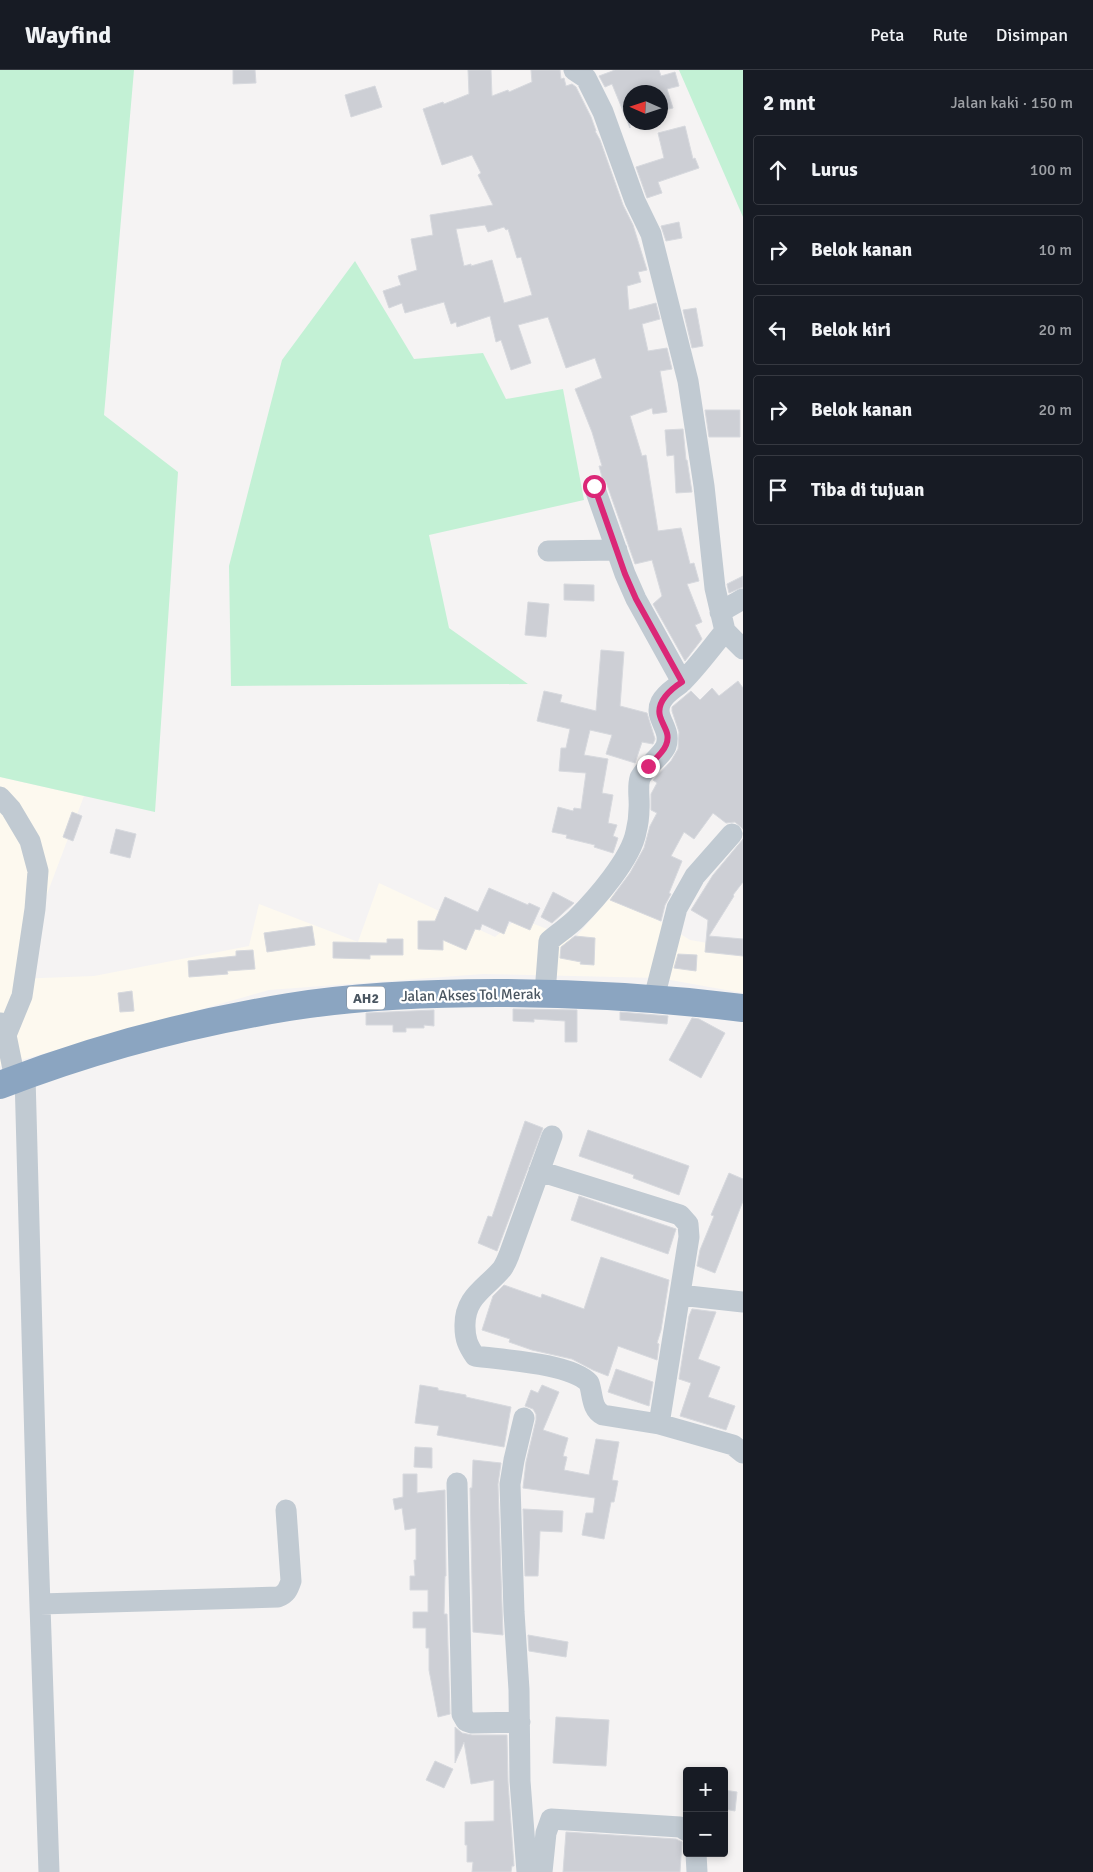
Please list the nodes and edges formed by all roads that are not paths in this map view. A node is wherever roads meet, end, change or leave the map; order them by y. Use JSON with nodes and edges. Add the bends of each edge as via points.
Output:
{"nodes":[{"id":1,"x":574,"y":70,"type":"edge"},
{"id":2,"x":594,"y":486,"type":"dead end"},
{"id":3,"x":617,"y":550,"type":"junction"},
{"id":4,"x":548,"y":551,"type":"dead end"},
{"id":5,"x":743,"y":599,"type":"edge"},
{"id":6,"x":722,"y":622,"type":"junction"},
{"id":7,"x":743,"y":649,"type":"edge"},
{"id":8,"x":682,"y":682,"type":"junction"},
{"id":9,"x":0,"y":796,"type":"edge"},
{"id":10,"x":732,"y":834,"type":"dead end"},
{"id":11,"x":545,"y":993,"type":"junction"},
{"id":12,"x":654,"y":998,"type":"junction"},
{"id":13,"x":743,"y":1008,"type":"edge"},
{"id":14,"x":3,"y":1027,"type":"edge"},
{"id":15,"x":13,"y":1080,"type":"edge"},
{"id":16,"x":552,"y":1136,"type":"dead end"},
{"id":17,"x":539,"y":1171,"type":"junction"},
{"id":18,"x":680,"y":1295,"type":"junction"},
{"id":19,"x":743,"y":1302,"type":"edge"},
{"id":20,"x":524,"y":1418,"type":"dead end"},
{"id":21,"x":659,"y":1424,"type":"junction"},
{"id":22,"x":743,"y":1453,"type":"edge"},
{"id":23,"x":457,"y":1483,"type":"dead end"},
{"id":24,"x":286,"y":1510,"type":"dead end"},
{"id":25,"x":40,"y":1604,"type":"junction"},
{"id":26,"x":520,"y":1722,"type":"junction"},
{"id":27,"x":683,"y":1829,"type":"edge"},
{"id":28,"x":696,"y":1857,"type":"edge"},
{"id":29,"x":49,"y":1872,"type":"edge"},
{"id":30,"x":527,"y":1872,"type":"edge"},
{"id":31,"x":542,"y":1872,"type":"edge"},
{"id":32,"x":697,"y":1872,"type":"edge"}],
"edges":[{"from":1,"to":6,"type":"street","via":[[586,78],[602,112],[651,234],[688,381]]},
{"from":2,"to":3,"type":"street"},
{"from":3,"to":4,"type":"street"},
{"from":3,"to":8,"type":"street","via":[[636,599]]},
{"from":5,"to":6,"type":"street"},
{"from":6,"to":7,"type":"street"},
{"from":6,"to":8,"type":"street"},
{"from":8,"to":11,"type":"street","via":[[661,702],[660,716],[667,731],[667,743],[640,780],[636,833],[627,855],[587,906],[549,941]]},
{"from":9,"to":14,"type":"street","via":[[30,841],[38,871],[22,996]]},
{"from":10,"to":12,"type":"street","via":[[695,876],[677,908]]},
{"from":11,"to":12,"type":"highway","name":"Jalan Akses Tol Merak","number":"AH2"},
{"from":11,"to":15,"type":"highway","name":"Jalan Akses Tol Merak","number":"AH2","via":[[361,998],[289,1007],[141,1039]]},
{"from":12,"to":13,"type":"highway","name":"Jalan Akses Tol Merak","number":"AH2"},
{"from":14,"to":15,"type":"street"},
{"from":15,"to":25,"type":"street"},
{"from":16,"to":17,"type":"street"},
{"from":17,"to":18,"type":"street","via":[[680,1215],[688,1224],[689,1237]]},
{"from":17,"to":21,"type":"street","via":[[509,1255],[502,1268],[467,1306],[464,1319],[466,1344],[475,1356],[560,1368],[578,1375],[589,1383],[594,1407],[603,1416]]},
{"from":18,"to":19,"type":"street"},
{"from":18,"to":21,"type":"street"},
{"from":20,"to":26,"type":"street","via":[[510,1484]]},
{"from":21,"to":22,"type":"street","via":[[733,1445]]},
{"from":23,"to":26,"type":"street","via":[[462,1714],[472,1723]]},
{"from":24,"to":25,"type":"street","via":[[291,1581],[285,1595]]},
{"from":25,"to":29,"type":"street"},
{"from":26,"to":30,"type":"street","via":[[520,1781]]},
{"from":27,"to":31,"type":"street","via":[[551,1819],[546,1833]]},
{"from":28,"to":32,"type":"street"}]}
